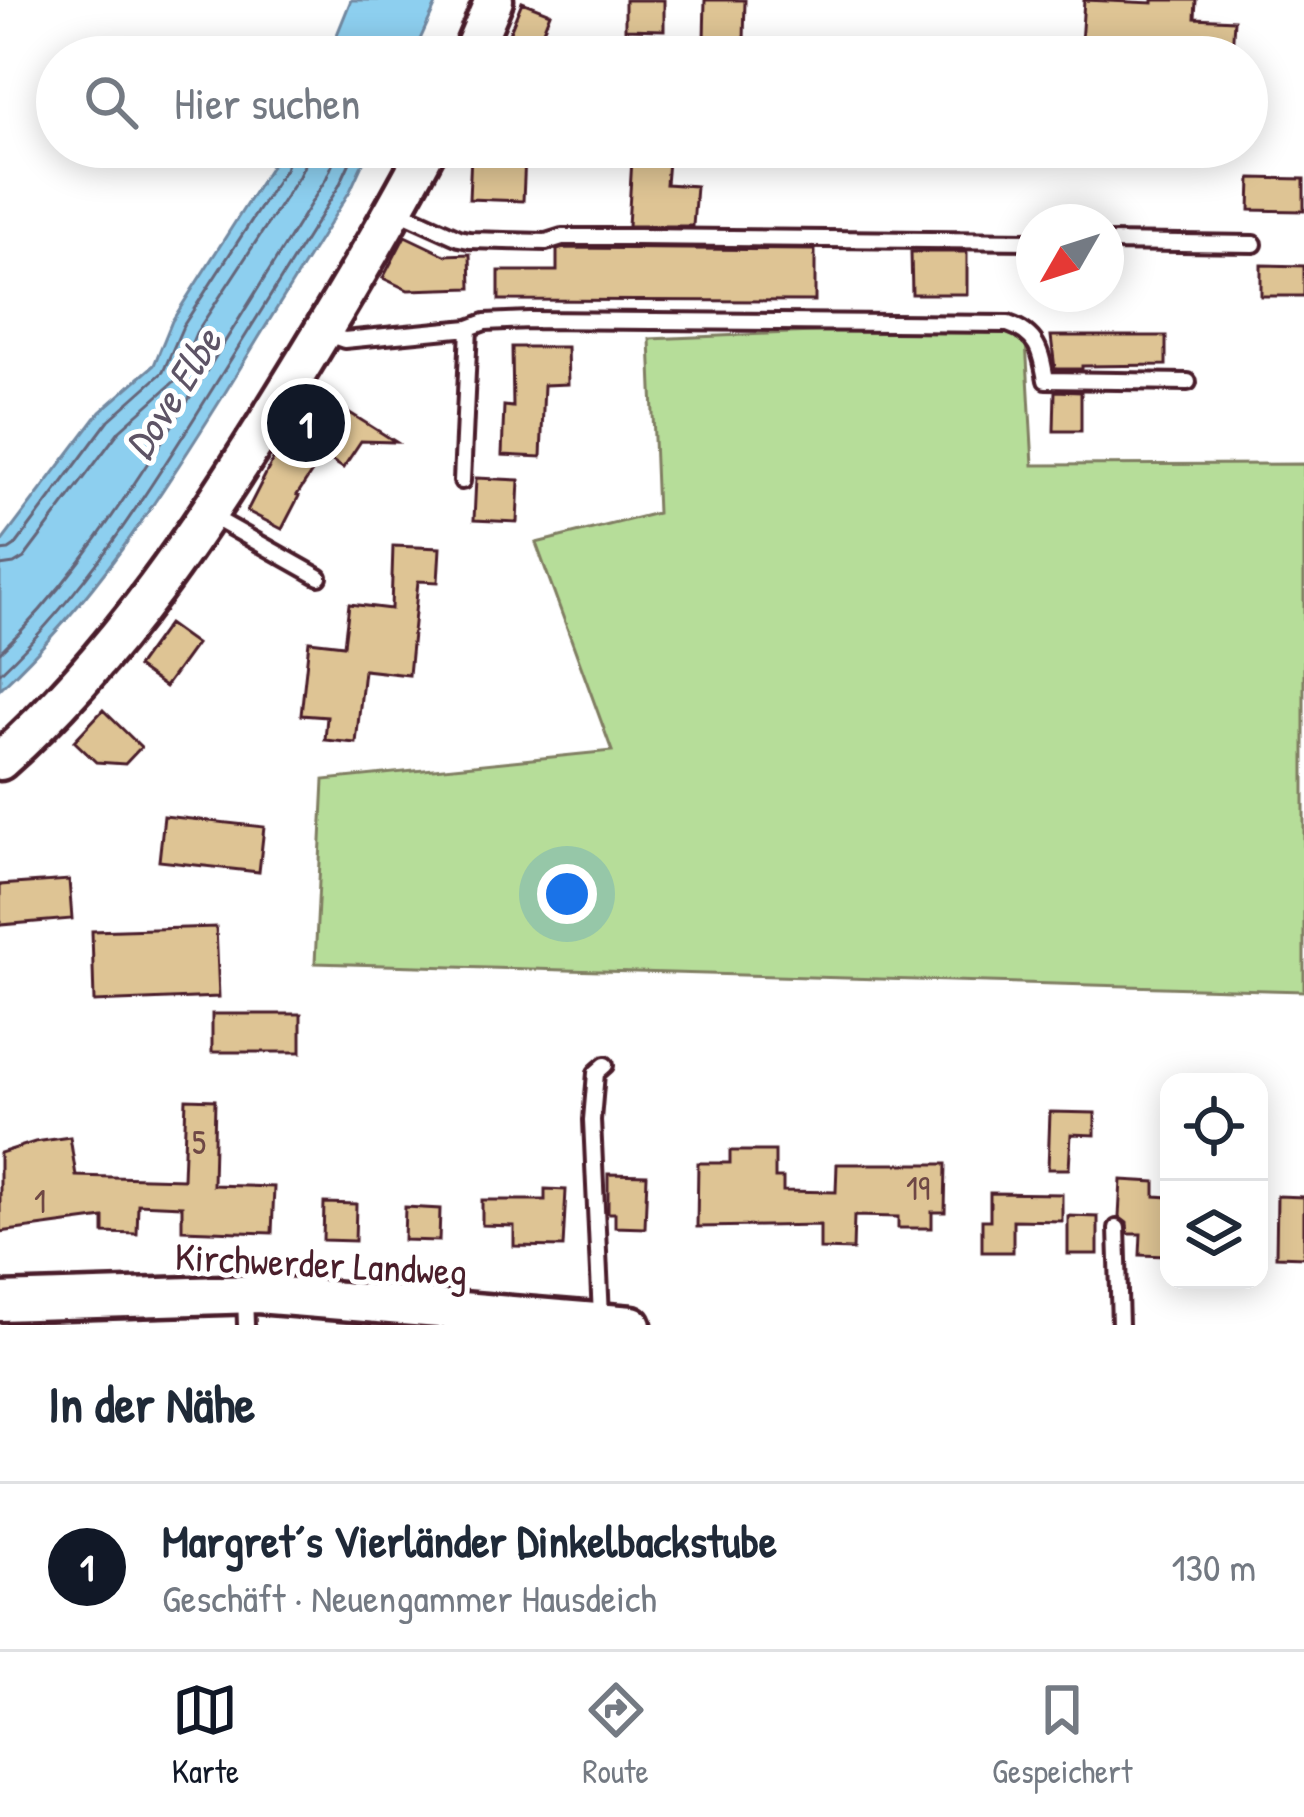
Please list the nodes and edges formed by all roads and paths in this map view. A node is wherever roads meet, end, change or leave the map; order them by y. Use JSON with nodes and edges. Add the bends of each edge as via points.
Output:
{"nodes":[{"id":1,"x":494,"y":0,"type":"edge"},
{"id":2,"x":479,"y":36,"type":"edge"},
{"id":3,"x":416,"y":168,"type":"edge"},
{"id":4,"x":394,"y":208,"type":"junction"},
{"id":5,"x":1016,"y":241,"type":"edge"},
{"id":6,"x":1124,"y":242,"type":"edge"},
{"id":7,"x":1254,"y":244,"type":"dead end"},
{"id":8,"x":469,"y":328,"type":"junction"},
{"id":9,"x":322,"y":332,"type":"junction"},
{"id":10,"x":1187,"y":382,"type":"dead end"},
{"id":11,"x":462,"y":481,"type":"dead end"},
{"id":12,"x":207,"y":513,"type":"junction"},
{"id":13,"x":319,"y":577,"type":"dead end"},
{"id":14,"x":0,"y":761,"type":"edge"},
{"id":15,"x":605,"y":1065,"type":"dead end"},
{"id":16,"x":1118,"y":1228,"type":"dead end"},
{"id":17,"x":6,"y":1305,"type":"edge"},
{"id":18,"x":245,"y":1310,"type":"edge"},
{"id":19,"x":616,"y":1324,"type":"edge"},
{"id":20,"x":1120,"y":1325,"type":"edge"}],
"edges":[{"from":1,"to":2,"type":"street"},
{"from":3,"to":4,"type":"street"},
{"from":4,"to":5,"type":"lane","via":[[469,240]]},
{"from":4,"to":9,"type":"street"},
{"from":6,"to":7,"type":"lane"},
{"from":8,"to":9,"type":"lane","via":[[344,340]]},
{"from":8,"to":10,"type":"lane","via":[[530,320],[1008,324],[1038,343],[1046,380]]},
{"from":8,"to":11,"type":"lane"},
{"from":9,"to":12,"type":"street"},
{"from":12,"to":13,"type":"lane"},
{"from":12,"to":14,"type":"street","via":[[111,645]]},
{"from":15,"to":19,"type":"lane","via":[[596,1073],[592,1120]]},
{"from":16,"to":20,"type":"lane"},
{"from":17,"to":18,"type":"street","name":"Kirchwerder Landweg"},
{"from":18,"to":19,"type":"street","name":"Kirchwerder Landweg"}]}
